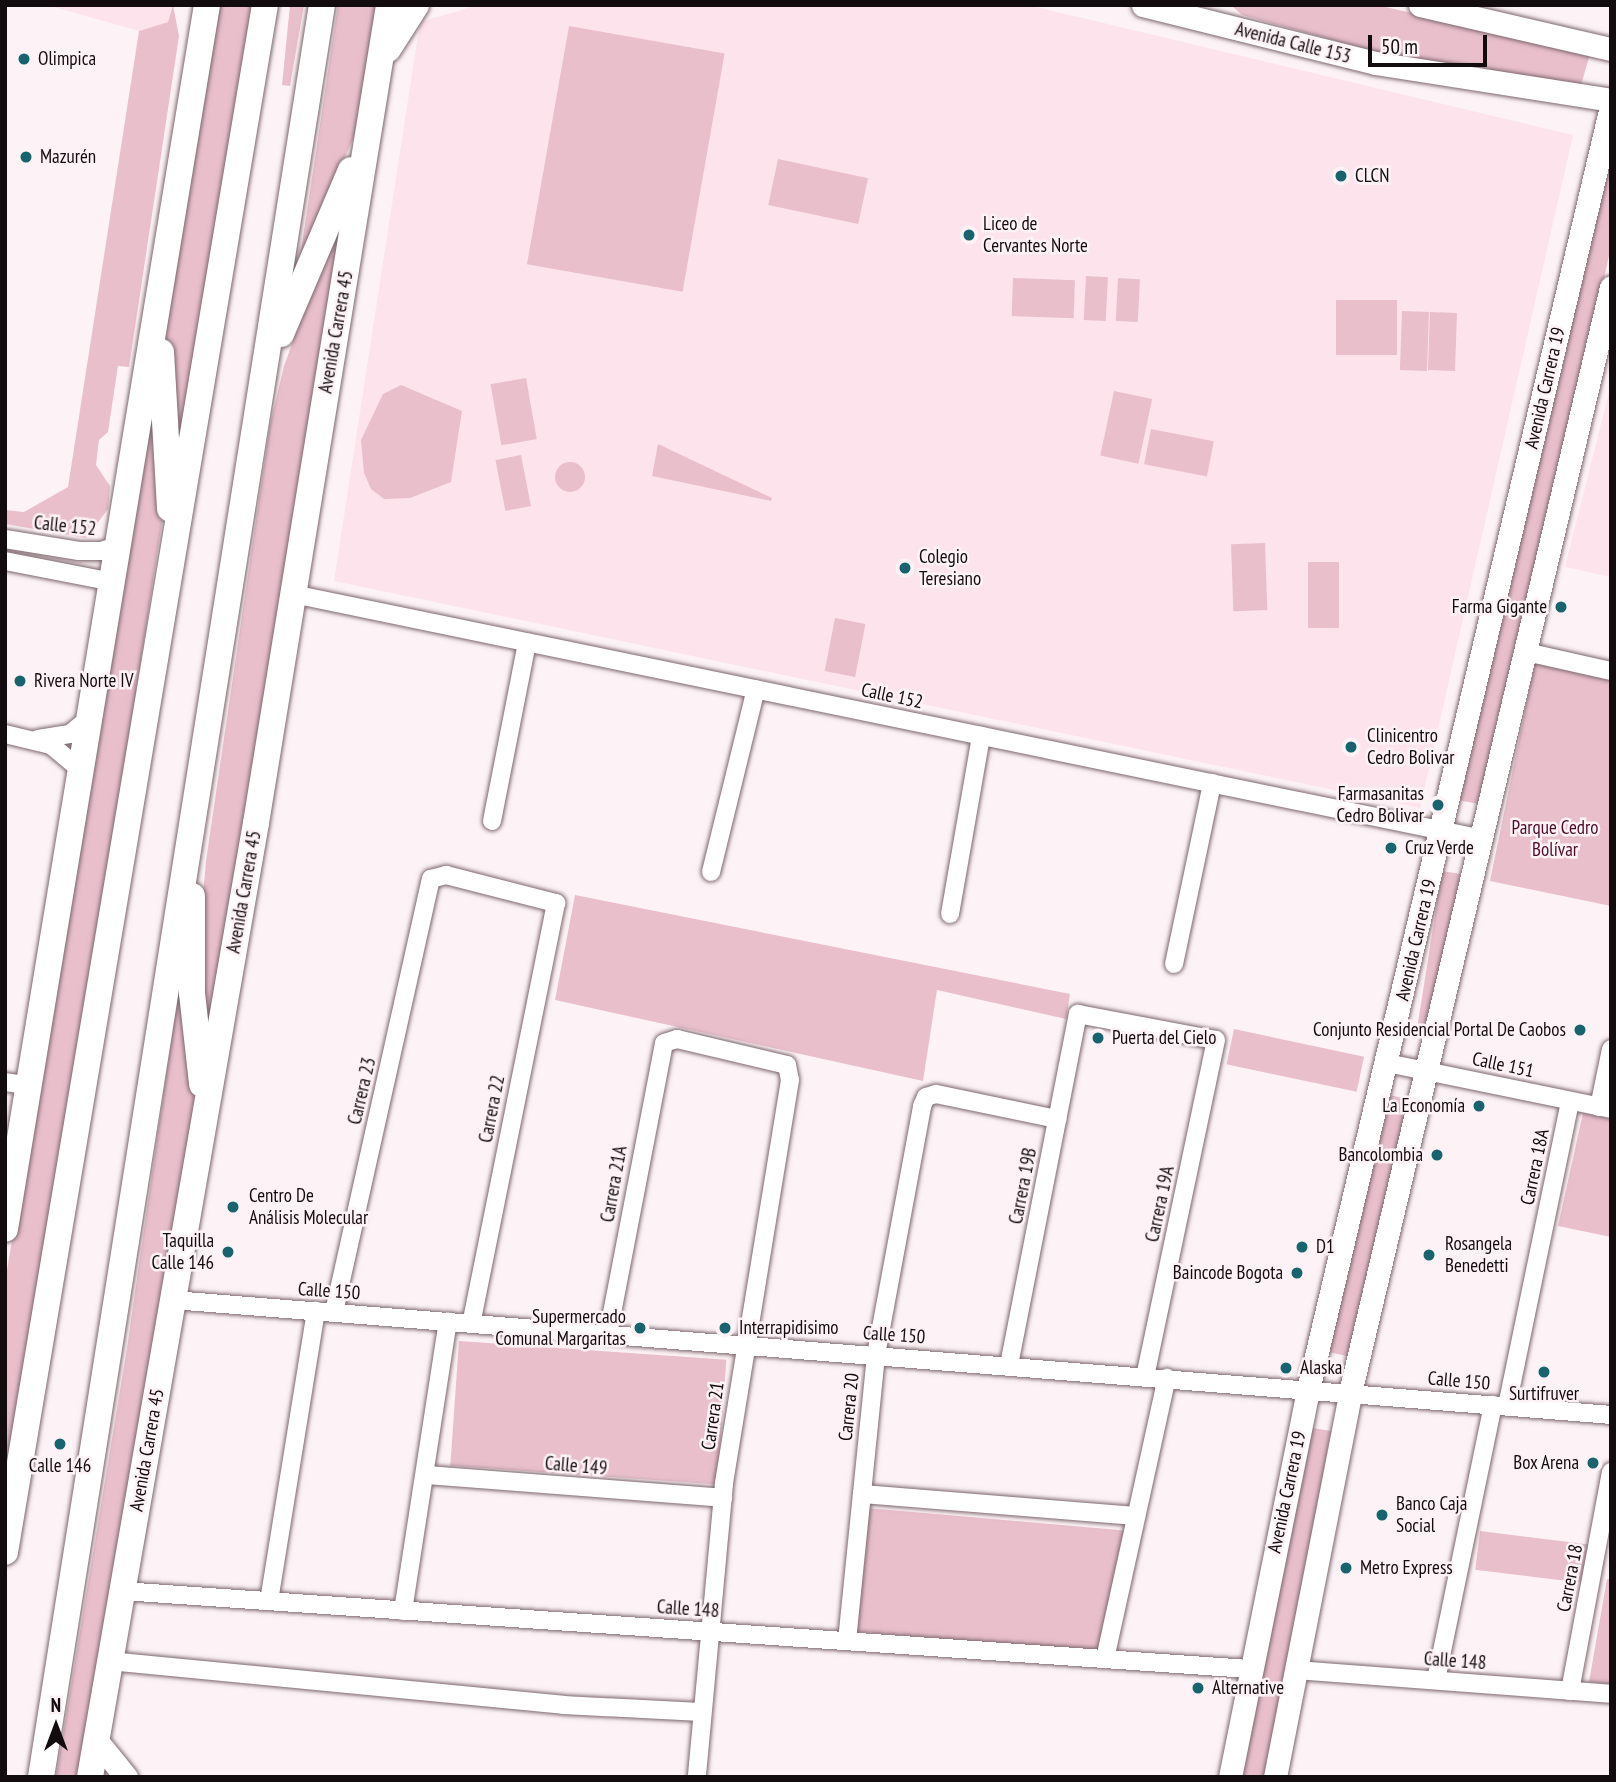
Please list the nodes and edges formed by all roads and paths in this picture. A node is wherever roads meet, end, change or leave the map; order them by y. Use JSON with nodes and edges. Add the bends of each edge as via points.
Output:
{"nodes":[{"id":1,"x":191,"y":5,"type":"edge"},
{"id":2,"x":265,"y":5,"type":"edge"},
{"id":3,"x":322,"y":5,"type":"edge"},
{"id":4,"x":389,"y":5,"type":"edge"},
{"id":5,"x":416,"y":5,"type":"edge"},
{"id":6,"x":1143,"y":5,"type":"edge"},
{"id":7,"x":1420,"y":5,"type":"edge"},
{"id":8,"x":1219,"y":15,"type":"edge"},
{"id":9,"x":205,"y":17,"type":"edge"},
{"id":10,"x":1611,"y":49,"type":"edge"},
{"id":11,"x":380,"y":62,"type":"junction"},
{"id":12,"x":1611,"y":100,"type":"edge"},
{"id":13,"x":1611,"y":106,"type":"edge"},
{"id":14,"x":366,"y":136,"type":"junction"},
{"id":15,"x":1611,"y":287,"type":"edge"},
{"id":16,"x":158,"y":305,"type":"junction"},
{"id":17,"x":265,"y":371,"type":"junction"},
{"id":18,"x":5,"y":539,"type":"edge"},
{"id":19,"x":119,"y":545,"type":"junction"},
{"id":20,"x":5,"y":561,"type":"edge"},
{"id":21,"x":172,"y":562,"type":"junction"},
{"id":22,"x":113,"y":582,"type":"junction"},
{"id":23,"x":293,"y":594,"type":"junction"},
{"id":24,"x":527,"y":642,"type":"junction"},
{"id":25,"x":1526,"y":652,"type":"junction"},
{"id":26,"x":1611,"y":671,"type":"edge"},
{"id":27,"x":756,"y":689,"type":"junction"},
{"id":28,"x":91,"y":715,"type":"junction"},
{"id":29,"x":5,"y":734,"type":"edge"},
{"id":30,"x":981,"y":736,"type":"junction"},
{"id":31,"x":34,"y":740,"type":"junction"},
{"id":32,"x":82,"y":771,"type":"junction"},
{"id":33,"x":1212,"y":783,"type":"junction"},
{"id":34,"x":192,"y":815,"type":"junction"},
{"id":35,"x":492,"y":821,"type":"dead end"},
{"id":36,"x":1442,"y":831,"type":"junction"},
{"id":37,"x":1482,"y":839,"type":"junction"},
{"id":38,"x":711,"y":872,"type":"dead end"},
{"id":39,"x":555,"y":903,"type":"joint"},
{"id":40,"x":950,"y":914,"type":"dead end"},
{"id":41,"x":1174,"y":964,"type":"dead end"},
{"id":42,"x":1078,"y":1014,"type":"joint"},
{"id":43,"x":1611,"y":1049,"type":"edge"},
{"id":44,"x":1387,"y":1063,"type":"junction"},
{"id":45,"x":787,"y":1065,"type":"joint"},
{"id":46,"x":1429,"y":1072,"type":"junction"},
{"id":47,"x":18,"y":1084,"type":"edge"},
{"id":48,"x":1570,"y":1101,"type":"junction"},
{"id":49,"x":1605,"y":1108,"type":"edge"},
{"id":50,"x":1058,"y":1119,"type":"junction"},
{"id":51,"x":203,"y":1128,"type":"junction"},
{"id":52,"x":5,"y":1229,"type":"edge"},
{"id":53,"x":173,"y":1300,"type":"junction"},
{"id":54,"x":316,"y":1311,"type":"junction"},
{"id":55,"x":334,"y":1312,"type":"junction"},
{"id":56,"x":448,"y":1321,"type":"junction"},
{"id":57,"x":471,"y":1323,"type":"junction"},
{"id":58,"x":608,"y":1334,"type":"junction"},
{"id":59,"x":744,"y":1345,"type":"junction"},
{"id":60,"x":876,"y":1355,"type":"junction"},
{"id":61,"x":1009,"y":1365,"type":"junction"},
{"id":62,"x":1145,"y":1376,"type":"junction"},
{"id":63,"x":1167,"y":1378,"type":"junction"},
{"id":64,"x":1308,"y":1390,"type":"junction"},
{"id":65,"x":1350,"y":1393,"type":"junction"},
{"id":66,"x":1500,"y":1406,"type":"junction"},
{"id":67,"x":1611,"y":1415,"type":"edge"},
{"id":68,"x":1611,"y":1472,"type":"edge"},
{"id":69,"x":18,"y":1474,"type":"junction"},
{"id":70,"x":426,"y":1475,"type":"junction"},
{"id":71,"x":862,"y":1494,"type":"junction"},
{"id":72,"x":723,"y":1498,"type":"junction"},
{"id":73,"x":5,"y":1505,"type":"edge"},
{"id":74,"x":1136,"y":1516,"type":"junction"},
{"id":75,"x":5,"y":1552,"type":"edge"},
{"id":76,"x":122,"y":1591,"type":"junction"},
{"id":77,"x":269,"y":1601,"type":"junction"},
{"id":78,"x":403,"y":1611,"type":"junction"},
{"id":79,"x":709,"y":1632,"type":"junction"},
{"id":80,"x":847,"y":1642,"type":"junction"},
{"id":81,"x":1105,"y":1659,"type":"junction"},
{"id":82,"x":109,"y":1661,"type":"junction"},
{"id":83,"x":1250,"y":1669,"type":"junction"},
{"id":84,"x":1296,"y":1670,"type":"junction"},
{"id":85,"x":1436,"y":1681,"type":"junction"},
{"id":86,"x":1570,"y":1691,"type":"junction"},
{"id":87,"x":1611,"y":1694,"type":"edge"},
{"id":88,"x":701,"y":1712,"type":"junction"},
{"id":89,"x":96,"y":1740,"type":"junction"},
{"id":90,"x":41,"y":1777,"type":"edge"},
{"id":91,"x":90,"y":1777,"type":"edge"},
{"id":92,"x":126,"y":1777,"type":"edge"},
{"id":93,"x":697,"y":1777,"type":"edge"},
{"id":94,"x":1230,"y":1777,"type":"edge"},
{"id":95,"x":1275,"y":1777,"type":"edge"}],
"edges":[{"from":1,"to":9,"type":"highway"},
{"from":2,"to":21,"type":"highway"},
{"from":3,"to":17,"type":"highway"},
{"from":4,"to":11,"type":"highway","name":"Avenida Carrera 45"},
{"from":5,"to":11,"type":"highway"},
{"from":6,"to":8,"type":"main road","name":"Avenida Calle 153"},
{"from":7,"to":10,"type":"main road"},
{"from":8,"to":12,"type":"main road","name":"Avenida Calle 153","via":[[1375,63]]},
{"from":9,"to":16,"type":"highway"},
{"from":11,"to":14,"type":"highway","name":"Avenida Carrera 45"},
{"from":13,"to":36,"type":"main road","name":"Avenida Carrera 19"},
{"from":14,"to":17,"type":"highway"},
{"from":14,"to":23,"type":"highway","name":"Avenida Carrera 45"},
{"from":15,"to":25,"type":"main road"},
{"from":16,"to":19,"type":"highway"},
{"from":16,"to":21,"type":"highway"},
{"from":17,"to":34,"type":"highway"},
{"from":18,"to":19,"type":"street","name":"Calle 152","via":[[79,551]]},
{"from":19,"to":22,"type":"highway"},
{"from":20,"to":22,"type":"street"},
{"from":21,"to":69,"type":"highway"},
{"from":22,"to":28,"type":"highway"},
{"from":23,"to":24,"type":"street","name":"Calle 152"},
{"from":23,"to":51,"type":"highway","name":"Avenida Carrera 45"},
{"from":24,"to":27,"type":"street","name":"Calle 152"},
{"from":24,"to":35,"type":"street"},
{"from":25,"to":26,"type":"street"},
{"from":25,"to":37,"type":"main road"},
{"from":27,"to":30,"type":"street","name":"Calle 152"},
{"from":27,"to":38,"type":"street"},
{"from":28,"to":31,"type":"street","via":[[70,734]]},
{"from":28,"to":32,"type":"highway"},
{"from":29,"to":31,"type":"street"},
{"from":30,"to":33,"type":"street","name":"Calle 152"},
{"from":30,"to":40,"type":"street"},
{"from":31,"to":32,"type":"street","via":[[62,751]]},
{"from":32,"to":47,"type":"highway"},
{"from":33,"to":36,"type":"street","name":"Calle 152"},
{"from":33,"to":41,"type":"street"},
{"from":34,"to":51,"type":"highway","via":[[192,984]]},
{"from":34,"to":90,"type":"highway","via":[[126,1224],[114,1343]]},
{"from":36,"to":37,"type":"street","name":"Calle 152"},
{"from":36,"to":44,"type":"main road","name":"Avenida Carrera 19"},
{"from":37,"to":46,"type":"main road"},
{"from":39,"to":55,"type":"street","name":"Carrera 23","via":[[446,875],[430,879]]},
{"from":39,"to":57,"type":"street","name":"Carrera 22"},
{"from":42,"to":50,"type":"street","name":"Carrera 19B"},
{"from":42,"to":62,"type":"street","name":"Carrera 19A","via":[[1216,1040]]},
{"from":43,"to":49,"type":"street"},
{"from":44,"to":46,"type":"street","name":"Calle 151"},
{"from":44,"to":64,"type":"main road","name":"Avenida Carrera 19"},
{"from":45,"to":58,"type":"street","name":"Carrera 21A","via":[[677,1039],[664,1043]]},
{"from":45,"to":59,"type":"street","name":"Carrera 21","via":[[790,1080]]},
{"from":46,"to":48,"type":"street","name":"Calle 151"},
{"from":46,"to":65,"type":"main road"},
{"from":47,"to":52,"type":"highway"},
{"from":48,"to":49,"type":"street","name":"Calle 151"},
{"from":48,"to":66,"type":"street","name":"Carrera 18A"},
{"from":50,"to":60,"type":"street","name":"Carrera 20","via":[[936,1094],[926,1097]]},
{"from":50,"to":61,"type":"street","name":"Carrera 19B"},
{"from":51,"to":53,"type":"highway","name":"Avenida Carrera 45"},
{"from":53,"to":54,"type":"street","name":"Calle 150"},
{"from":53,"to":76,"type":"highway","name":"Avenida Carrera 45"},
{"from":54,"to":55,"type":"street","name":"Calle 150"},
{"from":54,"to":77,"type":"street"},
{"from":55,"to":56,"type":"street","name":"Calle 150"},
{"from":56,"to":57,"type":"street","name":"Calle 150"},
{"from":56,"to":70,"type":"street"},
{"from":57,"to":58,"type":"street","name":"Calle 150"},
{"from":58,"to":59,"type":"street","name":"Calle 150"},
{"from":59,"to":60,"type":"street","name":"Calle 150"},
{"from":59,"to":72,"type":"street","name":"Carrera 21"},
{"from":60,"to":61,"type":"street","name":"Calle 150"},
{"from":60,"to":71,"type":"street","name":"Carrera 20"},
{"from":61,"to":62,"type":"street","name":"Calle 150"},
{"from":62,"to":63,"type":"street","name":"Calle 150"},
{"from":63,"to":64,"type":"street","name":"Calle 150"},
{"from":63,"to":74,"type":"street"},
{"from":64,"to":65,"type":"street","name":"Calle 150"},
{"from":64,"to":83,"type":"main road","name":"Avenida Carrera 19"},
{"from":65,"to":66,"type":"street","name":"Calle 150"},
{"from":65,"to":84,"type":"main road"},
{"from":66,"to":67,"type":"street","name":"Calle 150"},
{"from":66,"to":85,"type":"street","name":"Carrera 18A"},
{"from":68,"to":86,"type":"street","name":"Carrera 18"},
{"from":69,"to":73,"type":"highway"},
{"from":69,"to":75,"type":"highway"},
{"from":70,"to":72,"type":"street","name":"Calle 149"},
{"from":70,"to":78,"type":"street"},
{"from":71,"to":74,"type":"street"},
{"from":71,"to":80,"type":"street","name":"Carrera 20"},
{"from":72,"to":79,"type":"street","name":"Carrera 21"},
{"from":74,"to":81,"type":"street"},
{"from":76,"to":77,"type":"street","name":"Calle 148"},
{"from":76,"to":82,"type":"highway","name":"Avenida Carrera 45"},
{"from":77,"to":78,"type":"street","name":"Calle 148"},
{"from":78,"to":79,"type":"street","name":"Calle 148"},
{"from":79,"to":80,"type":"street","name":"Calle 148"},
{"from":79,"to":88,"type":"street","name":"Carrera 21"},
{"from":80,"to":81,"type":"street","name":"Calle 148"},
{"from":81,"to":83,"type":"street","name":"Calle 148"},
{"from":82,"to":88,"type":"street","via":[[564,1704]]},
{"from":82,"to":89,"type":"highway","name":"Avenida Carrera 45"},
{"from":83,"to":94,"type":"main road","name":"Avenida Carrera 19"},
{"from":84,"to":85,"type":"street","name":"Calle 148"},
{"from":84,"to":95,"type":"main road"},
{"from":85,"to":86,"type":"street","name":"Calle 148"},
{"from":86,"to":87,"type":"street","name":"Calle 148"},
{"from":88,"to":93,"type":"street","name":"Carrera 21"},
{"from":89,"to":91,"type":"highway","name":"Avenida Carrera 45"},
{"from":89,"to":92,"type":"main road"}]}
